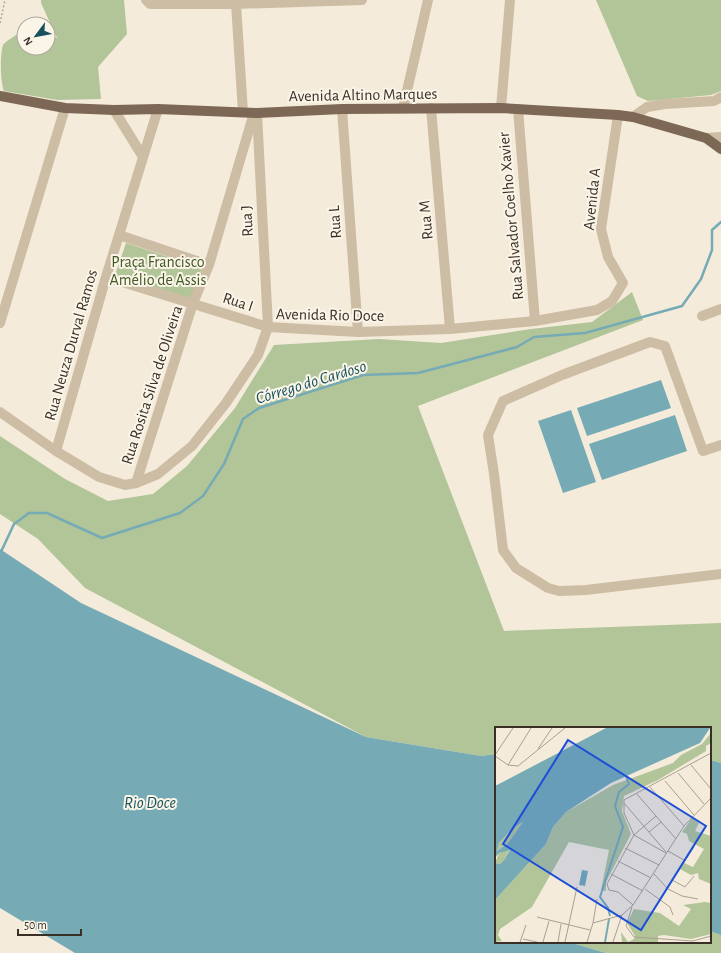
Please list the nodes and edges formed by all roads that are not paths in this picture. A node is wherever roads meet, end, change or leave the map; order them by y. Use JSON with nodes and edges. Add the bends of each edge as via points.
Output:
{"nodes":[{"id":1,"x":146,"y":0,"type":"edge"},
{"id":2,"x":362,"y":0,"type":"edge"},
{"id":3,"x":428,"y":0,"type":"edge"},
{"id":4,"x":510,"y":0,"type":"edge"},
{"id":5,"x":236,"y":4,"type":"junction"},
{"id":6,"x":0,"y":96,"type":"edge"},
{"id":7,"x":721,"y":97,"type":"edge"},
{"id":8,"x":65,"y":108,"type":"junction"},
{"id":9,"x":403,"y":108,"type":"junction"},
{"id":10,"x":431,"y":108,"type":"junction"},
{"id":11,"x":501,"y":108,"type":"junction"},
{"id":12,"x":158,"y":109,"type":"junction"},
{"id":13,"x":342,"y":109,"type":"junction"},
{"id":14,"x":518,"y":109,"type":"junction"},
{"id":15,"x":114,"y":110,"type":"junction"},
{"id":16,"x":243,"y":112,"type":"junction"},
{"id":17,"x":255,"y":113,"type":"junction"},
{"id":18,"x":618,"y":115,"type":"junction"},
{"id":19,"x":633,"y":117,"type":"junction"},
{"id":20,"x":706,"y":138,"type":"junction"},
{"id":21,"x":721,"y":138,"type":"edge"},
{"id":22,"x":721,"y":149,"type":"edge"},
{"id":23,"x":143,"y":157,"type":"junction"},
{"id":24,"x":119,"y":235,"type":"junction"},
{"id":25,"x":209,"y":265,"type":"junction"},
{"id":26,"x":106,"y":277,"type":"junction"},
{"id":27,"x":623,"y":283,"type":"joint"},
{"id":28,"x":193,"y":303,"type":"junction"},
{"id":29,"x":721,"y":309,"type":"edge"},
{"id":30,"x":702,"y":316,"type":"dead end"},
{"id":31,"x":535,"y":321,"type":"junction"},
{"id":32,"x":0,"y":323,"type":"edge"},
{"id":33,"x":268,"y":327,"type":"junction"},
{"id":34,"x":450,"y":329,"type":"junction"},
{"id":35,"x":358,"y":332,"type":"junction"},
{"id":36,"x":0,"y":412,"type":"edge"},
{"id":37,"x":721,"y":445,"type":"edge"},
{"id":38,"x":56,"y":451,"type":"junction"},
{"id":39,"x":136,"y":483,"type":"junction"},
{"id":40,"x":721,"y":574,"type":"edge"}],
"edges":[{"from":1,"to":5,"type":"street","via":[[150,4]]},
{"from":2,"to":5,"type":"street"},
{"from":3,"to":9,"type":"street"},
{"from":4,"to":11,"type":"street"},
{"from":5,"to":16,"type":"street"},
{"from":6,"to":8,"type":"main road","name":"Avenida Altino Marques"},
{"from":7,"to":19,"type":"street","via":[[714,101],[648,106]]},
{"from":8,"to":15,"type":"main road","name":"Avenida Altino Marques"},
{"from":8,"to":32,"type":"street"},
{"from":9,"to":10,"type":"main road","name":"Avenida Altino Marques"},
{"from":9,"to":13,"type":"main road","name":"Avenida Altino Marques"},
{"from":10,"to":11,"type":"main road","name":"Avenida Altino Marques"},
{"from":10,"to":34,"type":"street","name":"Rua M"},
{"from":11,"to":14,"type":"main road","name":"Avenida Altino Marques"},
{"from":12,"to":15,"type":"main road","name":"Avenida Altino Marques"},
{"from":12,"to":16,"type":"main road","name":"Avenida Altino Marques"},
{"from":12,"to":23,"type":"street","name":"Rua Neuza Durval Ramos"},
{"from":13,"to":17,"type":"main road","name":"Avenida Altino Marques"},
{"from":13,"to":35,"type":"street","name":"Rua L"},
{"from":14,"to":18,"type":"main road","name":"Avenida Altino Marques"},
{"from":14,"to":31,"type":"street","name":"Rua Salvador Coelho Xavier"},
{"from":15,"to":23,"type":"street"},
{"from":16,"to":17,"type":"main road","name":"Avenida Altino Marques"},
{"from":17,"to":25,"type":"street","name":"Rua Rosita Silva de Oliveira"},
{"from":17,"to":33,"type":"street","name":"Rua J"},
{"from":18,"to":19,"type":"main road","name":"Avenida Altino Marques"},
{"from":18,"to":27,"type":"street","name":"Avenida A","via":[[601,229],[608,257]]},
{"from":19,"to":20,"type":"main road","name":"Avenida Altino Marques"},
{"from":20,"to":21,"type":"street"},
{"from":20,"to":22,"type":"main road","name":"Avenida Altino Marques"},
{"from":23,"to":24,"type":"street","name":"Rua Neuza Durval Ramos"},
{"from":24,"to":25,"type":"street"},
{"from":24,"to":26,"type":"street","name":"Rua Neuza Durval Ramos"},
{"from":25,"to":28,"type":"street","name":"Rua Rosita Silva de Oliveira"},
{"from":26,"to":28,"type":"street","name":"Rua I"},
{"from":26,"to":38,"type":"street","name":"Rua Neuza Durval Ramos"},
{"from":27,"to":31,"type":"street","name":"Avenida Rio Doce","via":[[612,301],[597,310]]},
{"from":28,"to":33,"type":"street","name":"Rua I"},
{"from":28,"to":39,"type":"street","name":"Rua Rosita Silva de Oliveira"},
{"from":29,"to":30,"type":"street"},
{"from":31,"to":34,"type":"street","name":"Avenida Rio Doce"},
{"from":33,"to":35,"type":"street","name":"Avenida Rio Doce"},
{"from":33,"to":39,"type":"street","name":"Avenida Rio Doce","via":[[258,355],[226,403],[192,446],[158,474]]},
{"from":34,"to":35,"type":"street","name":"Avenida Rio Doce"},
{"from":36,"to":38,"type":"street","name":"Avenida Rio Doce"},
{"from":37,"to":40,"type":"street","via":[[703,451],[665,346],[650,342],[562,375],[503,401],[488,435],[504,550],[516,568],[548,588],[559,591],[586,590]]},
{"from":38,"to":39,"type":"street","name":"Avenida Rio Doce","via":[[99,477],[126,485]]}]}
